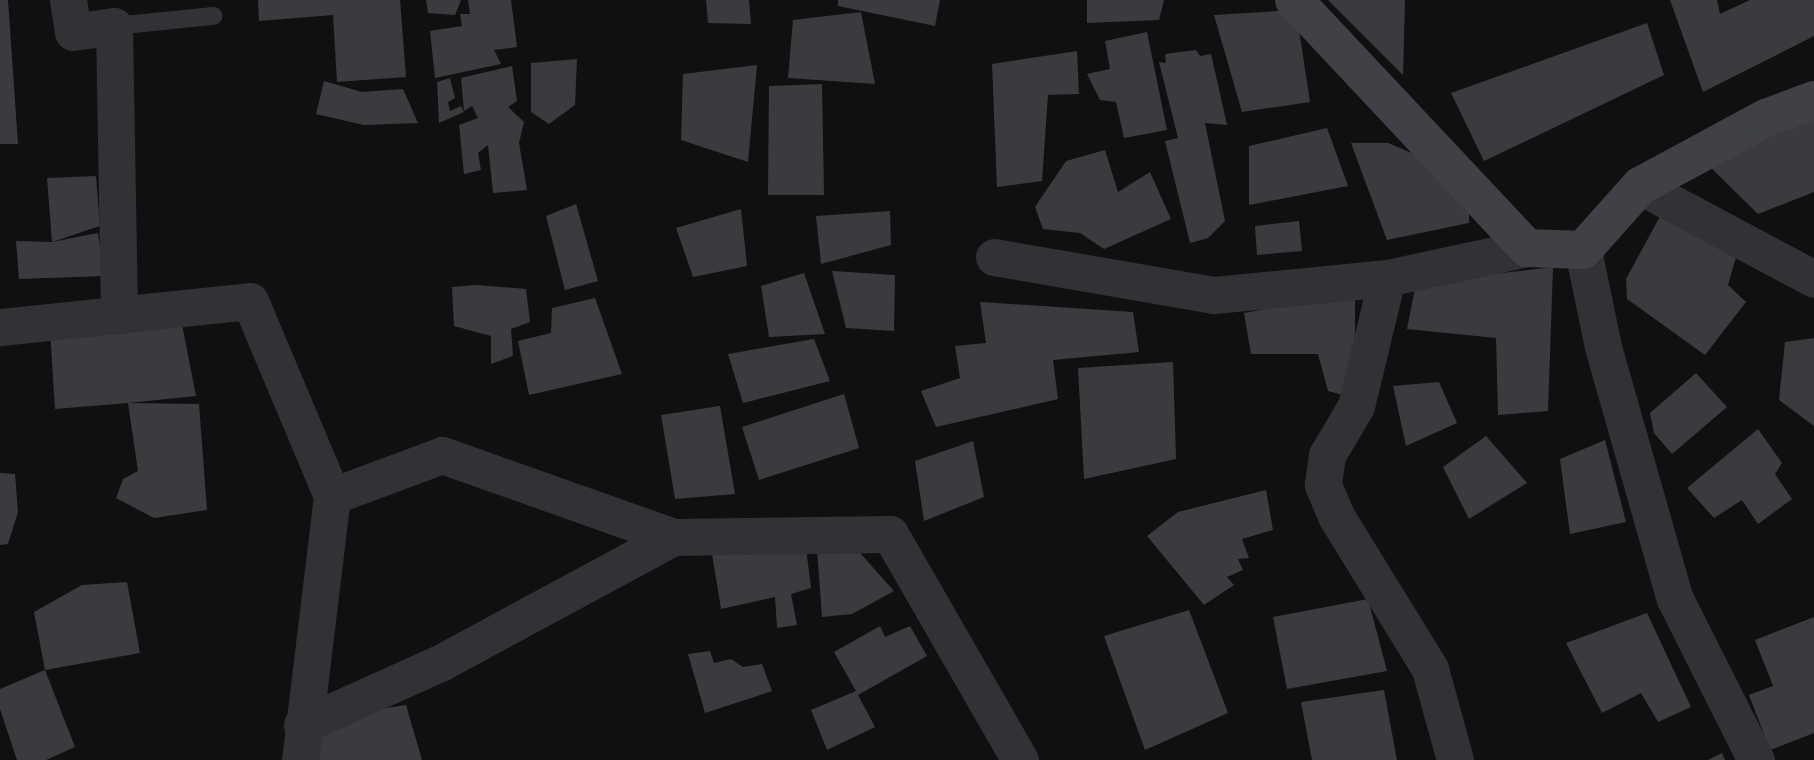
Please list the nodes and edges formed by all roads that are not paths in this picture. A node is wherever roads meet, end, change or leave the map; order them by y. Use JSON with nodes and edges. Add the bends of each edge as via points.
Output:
{"nodes":[{"id":1,"x":68,"y":0,"type":"edge"},
{"id":2,"x":1294,"y":0,"type":"edge"},
{"id":3,"x":213,"y":16,"type":"dead end"},
{"id":4,"x":114,"y":26,"type":"junction"},
{"id":5,"x":1814,"y":100,"type":"edge"},
{"id":6,"x":1640,"y":186,"type":"junction"},
{"id":7,"x":1527,"y":248,"type":"junction"},
{"id":8,"x":1583,"y":250,"type":"junction"},
{"id":9,"x":994,"y":257,"type":"dead end"},
{"id":10,"x":1387,"y":278,"type":"junction"},
{"id":11,"x":1814,"y":279,"type":"edge"},
{"id":12,"x":119,"y":316,"type":"junction"},
{"id":13,"x":0,"y":327,"type":"edge"},
{"id":14,"x":332,"y":496,"type":"junction"},
{"id":15,"x":673,"y":537,"type":"junction"},
{"id":16,"x":301,"y":743,"type":"edge"},
{"id":17,"x":1020,"y":760,"type":"edge"},
{"id":18,"x":1455,"y":760,"type":"edge"},
{"id":19,"x":1756,"y":760,"type":"edge"}],
"edges":[{"from":1,"to":4,"type":"street","via":[[73,32]]},
{"from":2,"to":7,"type":"street"},
{"from":3,"to":4,"type":"lane"},
{"from":4,"to":12,"type":"street"},
{"from":5,"to":6,"type":"street","via":[[1766,118]]},
{"from":6,"to":8,"type":"street"},
{"from":6,"to":11,"type":"street"},
{"from":7,"to":8,"type":"street"},
{"from":7,"to":10,"type":"street"},
{"from":8,"to":19,"type":"street","via":[[1603,347],[1675,599]]},
{"from":9,"to":10,"type":"street","via":[[1214,295]]},
{"from":10,"to":18,"type":"street","via":[[1356,406],[1327,455],[1322,485],[1336,516],[1430,669]]},
{"from":12,"to":13,"type":"street"},
{"from":12,"to":14,"type":"street","via":[[250,301]]},
{"from":14,"to":15,"type":"street","via":[[442,455]]},
{"from":14,"to":16,"type":"street"},
{"from":15,"to":16,"type":"street"},
{"from":15,"to":17,"type":"street","via":[[890,534]]}]}
